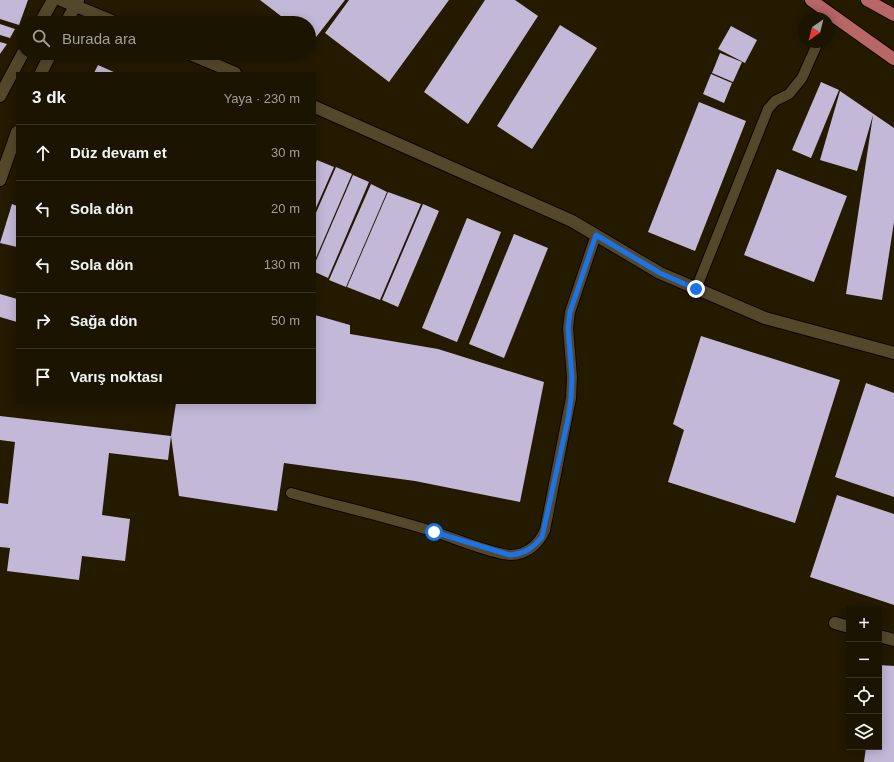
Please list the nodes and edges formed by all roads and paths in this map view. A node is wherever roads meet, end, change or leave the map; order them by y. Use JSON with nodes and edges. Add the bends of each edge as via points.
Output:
{"nodes":[{"id":1,"x":52,"y":0,"type":"edge"},
{"id":2,"x":61,"y":0,"type":"edge"},
{"id":3,"x":811,"y":0,"type":"edge"},
{"id":4,"x":867,"y":0,"type":"edge"},
{"id":5,"x":77,"y":2,"type":"edge"},
{"id":6,"x":824,"y":12,"type":"edge"},
{"id":7,"x":894,"y":15,"type":"edge"},
{"id":8,"x":44,"y":16,"type":"edge"},
{"id":9,"x":70,"y":16,"type":"edge"},
{"id":10,"x":104,"y":16,"type":"edge"},
{"id":11,"x":834,"y":20,"type":"edge"},
{"id":12,"x":815,"y":48,"type":"edge"},
{"id":13,"x":894,"y":59,"type":"edge"},
{"id":14,"x":19,"y":60,"type":"edge"},
{"id":15,"x":48,"y":60,"type":"edge"},
{"id":16,"x":204,"y":60,"type":"edge"},
{"id":17,"x":42,"y":72,"type":"edge"},
{"id":18,"x":233,"y":72,"type":"edge"},
{"id":19,"x":0,"y":96,"type":"edge"},
{"id":20,"x":316,"y":107,"type":"edge"},
{"id":21,"x":16,"y":135,"type":"edge"},
{"id":22,"x":0,"y":180,"type":"edge"},
{"id":23,"x":596,"y":235,"type":"junction"},
{"id":24,"x":696,"y":289,"type":"junction"},
{"id":25,"x":894,"y":353,"type":"edge"},
{"id":26,"x":290,"y":493,"type":"dead end"},
{"id":27,"x":835,"y":623,"type":"dead end"},
{"id":28,"x":846,"y":626,"type":"edge"},
{"id":29,"x":882,"y":637,"type":"edge"},
{"id":30,"x":894,"y":640,"type":"edge"}],
"edges":[{"from":1,"to":8,"type":"street"},
{"from":2,"to":5,"type":"street"},
{"from":3,"to":6,"type":"main road"},
{"from":4,"to":7,"type":"main road"},
{"from":5,"to":9,"type":"street"},
{"from":5,"to":10,"type":"street"},
{"from":11,"to":13,"type":"main road"},
{"from":12,"to":24,"type":"lane","via":[[798,83],[789,94],[775,101],[768,109]]},
{"from":14,"to":19,"type":"street"},
{"from":15,"to":17,"type":"street"},
{"from":16,"to":18,"type":"street"},
{"from":20,"to":23,"type":"street","via":[[572,221]]},
{"from":21,"to":22,"type":"street"},
{"from":23,"to":24,"type":"street","via":[[660,273]]},
{"from":23,"to":26,"type":"lane","via":[[570,312],[568,328],[572,377],[568,419],[545,530],[531,549],[518,554],[503,554],[434,532]]},
{"from":24,"to":25,"type":"street","via":[[765,318]]},
{"from":27,"to":28,"type":"street"},
{"from":29,"to":30,"type":"street"}]}
